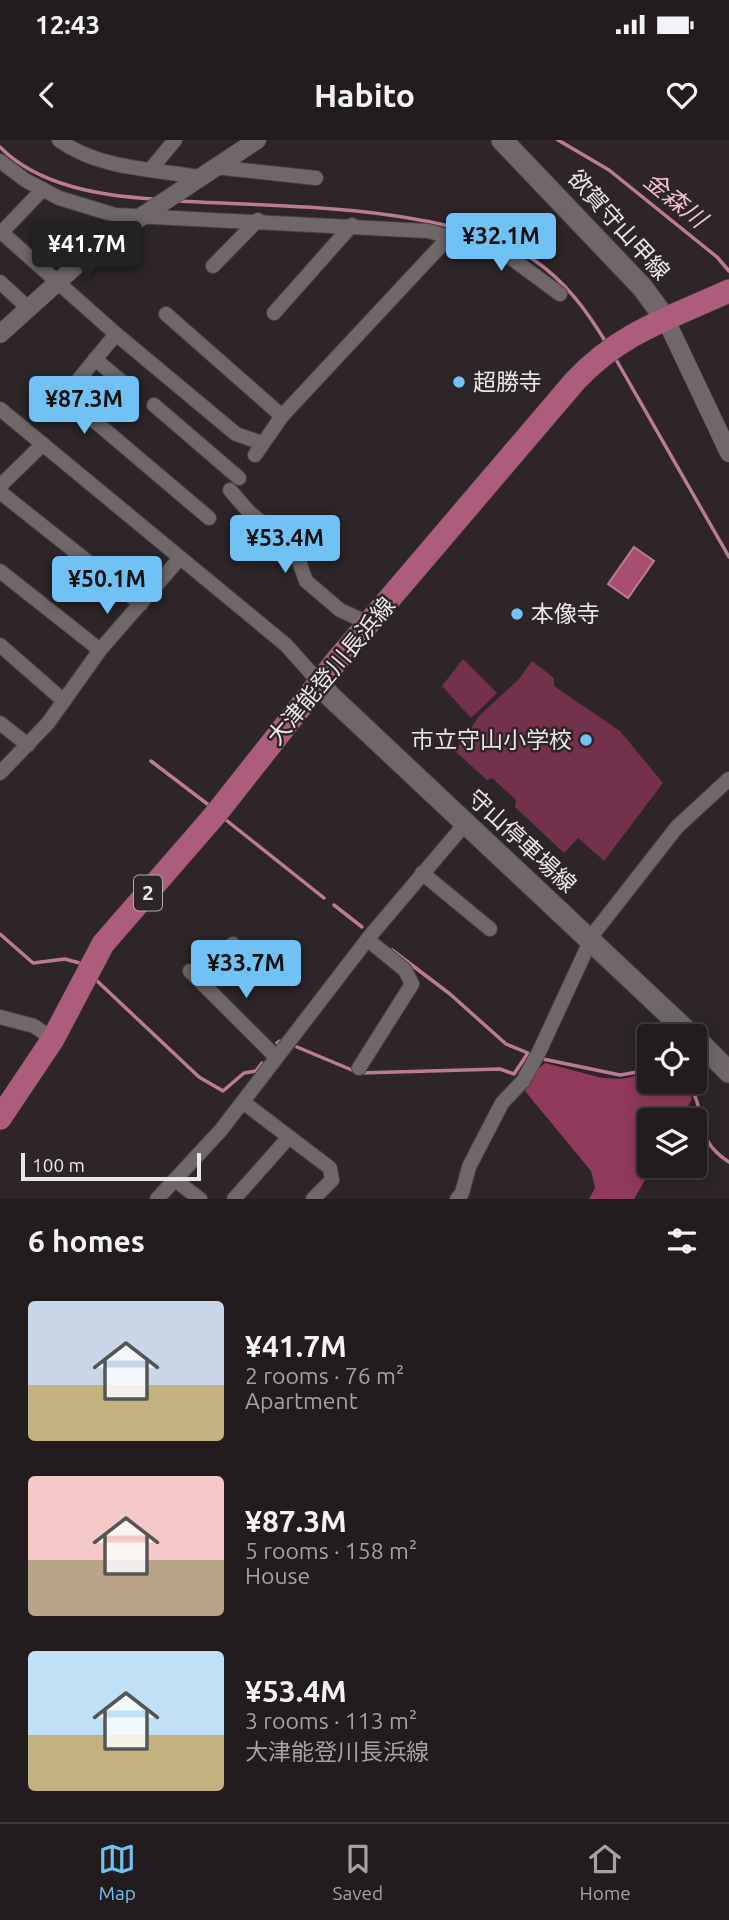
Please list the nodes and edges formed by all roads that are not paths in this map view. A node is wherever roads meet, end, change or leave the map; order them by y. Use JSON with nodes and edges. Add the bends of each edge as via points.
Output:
{"nodes":[{"id":1,"x":175,"y":140,"type":"edge"},
{"id":2,"x":257,"y":140,"type":"edge"},
{"id":3,"x":502,"y":140,"type":"edge"},
{"id":4,"x":70,"y":143,"type":"edge"},
{"id":5,"x":0,"y":161,"type":"edge"},
{"id":6,"x":150,"y":169,"type":"junction"},
{"id":7,"x":207,"y":172,"type":"junction"},
{"id":8,"x":316,"y":178,"type":"dead end"},
{"id":9,"x":43,"y":189,"type":"junction"},
{"id":10,"x":149,"y":211,"type":"junction"},
{"id":11,"x":258,"y":220,"type":"junction"},
{"id":12,"x":352,"y":225,"type":"junction"},
{"id":13,"x":1,"y":232,"type":"edge"},
{"id":14,"x":449,"y":237,"type":"junction"},
{"id":15,"x":213,"y":266,"type":"dead end"},
{"id":16,"x":0,"y":282,"type":"edge"},
{"id":17,"x":57,"y":282,"type":"junction"},
{"id":18,"x":729,"y":291,"type":"edge"},
{"id":19,"x":560,"y":294,"type":"dead end"},
{"id":20,"x":27,"y":307,"type":"junction"},
{"id":21,"x":274,"y":313,"type":"dead end"},
{"id":22,"x":166,"y":314,"type":"dead end"},
{"id":23,"x":665,"y":318,"type":"junction"},
{"id":24,"x":0,"y":334,"type":"edge"},
{"id":25,"x":116,"y":334,"type":"junction"},
{"id":26,"x":95,"y":359,"type":"junction"},
{"id":27,"x":127,"y":386,"type":"dead end"},
{"id":28,"x":155,"y":405,"type":"dead end"},
{"id":29,"x":0,"y":409,"type":"edge"},
{"id":30,"x":282,"y":416,"type":"junction"},
{"id":31,"x":43,"y":444,"type":"junction"},
{"id":32,"x":729,"y":453,"type":"edge"},
{"id":33,"x":0,"y":486,"type":"edge"},
{"id":34,"x":0,"y":492,"type":"edge"},
{"id":35,"x":209,"y":517,"type":"dead end"},
{"id":36,"x":180,"y":558,"type":"junction"},
{"id":37,"x":0,"y":571,"type":"edge"},
{"id":38,"x":141,"y":604,"type":"junction"},
{"id":39,"x":368,"y":623,"type":"junction"},
{"id":40,"x":0,"y":645,"type":"edge"},
{"id":41,"x":100,"y":650,"type":"junction"},
{"id":42,"x":319,"y":682,"type":"junction"},
{"id":43,"x":64,"y":701,"type":"junction"},
{"id":44,"x":0,"y":723,"type":"edge"},
{"id":45,"x":28,"y":745,"type":"junction"},
{"id":46,"x":0,"y":773,"type":"edge"},
{"id":47,"x":729,"y":779,"type":"edge"},
{"id":48,"x":465,"y":824,"type":"junction"},
{"id":49,"x":422,"y":873,"type":"junction"},
{"id":50,"x":490,"y":929,"type":"dead end"},
{"id":51,"x":368,"y":940,"type":"junction"},
{"id":52,"x":591,"y":942,"type":"junction"},
{"id":53,"x":233,"y":944,"type":"dead end"},
{"id":54,"x":0,"y":1017,"type":"edge"},
{"id":55,"x":679,"y":1024,"type":"edge"},
{"id":56,"x":53,"y":1039,"type":"junction"},
{"id":57,"x":707,"y":1051,"type":"edge"},
{"id":58,"x":276,"y":1057,"type":"junction"},
{"id":59,"x":359,"y":1069,"type":"dead end"},
{"id":60,"x":729,"y":1072,"type":"edge"},
{"id":61,"x":243,"y":1102,"type":"junction"},
{"id":62,"x":0,"y":1118,"type":"edge"},
{"id":63,"x":289,"y":1137,"type":"junction"},
{"id":64,"x":175,"y":1180,"type":"junction"},
{"id":65,"x":463,"y":1197,"type":"edge"},
{"id":66,"x":157,"y":1199,"type":"edge"},
{"id":67,"x":200,"y":1199,"type":"edge"},
{"id":68,"x":234,"y":1199,"type":"edge"},
{"id":69,"x":313,"y":1199,"type":"edge"}],
"edges":[{"from":1,"to":6,"type":"street"},
{"from":2,"to":7,"type":"street"},
{"from":3,"to":23,"type":"main road","name":"欲賀守山甲線","via":[[642,287]]},
{"from":4,"to":6,"type":"street","via":[[107,163]]},
{"from":5,"to":9,"type":"street"},
{"from":6,"to":7,"type":"street"},
{"from":7,"to":8,"type":"street"},
{"from":7,"to":10,"type":"street"},
{"from":9,"to":10,"type":"street","via":[[115,215]]},
{"from":9,"to":13,"type":"street"},
{"from":10,"to":11,"type":"street"},
{"from":10,"to":17,"type":"street","via":[[100,244]]},
{"from":11,"to":12,"type":"street"},
{"from":11,"to":15,"type":"street"},
{"from":12,"to":14,"type":"street"},
{"from":12,"to":21,"type":"street"},
{"from":13,"to":17,"type":"street"},
{"from":14,"to":19,"type":"street","via":[[511,258]]},
{"from":14,"to":30,"type":"street"},
{"from":16,"to":20,"type":"street"},
{"from":17,"to":20,"type":"street"},
{"from":17,"to":25,"type":"street"},
{"from":18,"to":23,"type":"main road","name":"大津能登川長浜線","number":"2"},
{"from":20,"to":24,"type":"street"},
{"from":22,"to":30,"type":"street"},
{"from":23,"to":32,"type":"street"},
{"from":23,"to":39,"type":"main road","name":"大津能登川長浜線","number":"2","via":[[610,348],[575,381]]},
{"from":25,"to":26,"type":"street"},
{"from":25,"to":30,"type":"street","via":[[259,449]]},
{"from":26,"to":27,"type":"street"},
{"from":26,"to":35,"type":"street","via":[[65,396]]},
{"from":28,"to":39,"type":"street","via":[[234,484],[249,512],[295,551],[306,581],[340,610]]},
{"from":29,"to":31,"type":"street"},
{"from":31,"to":33,"type":"street"},
{"from":31,"to":36,"type":"street"},
{"from":34,"to":38,"type":"street"},
{"from":36,"to":38,"type":"street"},
{"from":36,"to":42,"type":"street","via":[[286,645]]},
{"from":37,"to":41,"type":"street"},
{"from":38,"to":41,"type":"street"},
{"from":39,"to":42,"type":"main road","name":"大津能登川長浜線","number":"2"},
{"from":40,"to":43,"type":"street"},
{"from":41,"to":43,"type":"street"},
{"from":42,"to":48,"type":"main road","name":"守山停車場線"},
{"from":42,"to":56,"type":"main road","name":"大津能登川長浜線","number":"2","via":[[206,825],[103,944]]},
{"from":43,"to":45,"type":"street"},
{"from":44,"to":45,"type":"street"},
{"from":45,"to":46,"type":"street"},
{"from":47,"to":52,"type":"street","via":[[677,827]]},
{"from":48,"to":49,"type":"street"},
{"from":48,"to":52,"type":"main road","name":"守山停車場線"},
{"from":49,"to":50,"type":"street"},
{"from":49,"to":51,"type":"street"},
{"from":51,"to":58,"type":"street"},
{"from":51,"to":59,"type":"street","via":[[405,970],[412,984]]},
{"from":52,"to":55,"type":"main road","name":"守山停車場線"},
{"from":52,"to":65,"type":"street","via":[[523,1081],[502,1103],[468,1167]]},
{"from":53,"to":58,"type":"street","via":[[195,975]]},
{"from":54,"to":56,"type":"street","via":[[34,1026]]},
{"from":56,"to":62,"type":"main road","name":"大津能登川長浜線","number":"2"},
{"from":57,"to":60,"type":"main road","name":"守山停車場線"},
{"from":58,"to":61,"type":"street"},
{"from":61,"to":63,"type":"street"},
{"from":61,"to":64,"type":"street"},
{"from":63,"to":68,"type":"street"},
{"from":63,"to":69,"type":"street","via":[[330,1168],[332,1180]]},
{"from":64,"to":66,"type":"street"},
{"from":64,"to":67,"type":"street"}]}
